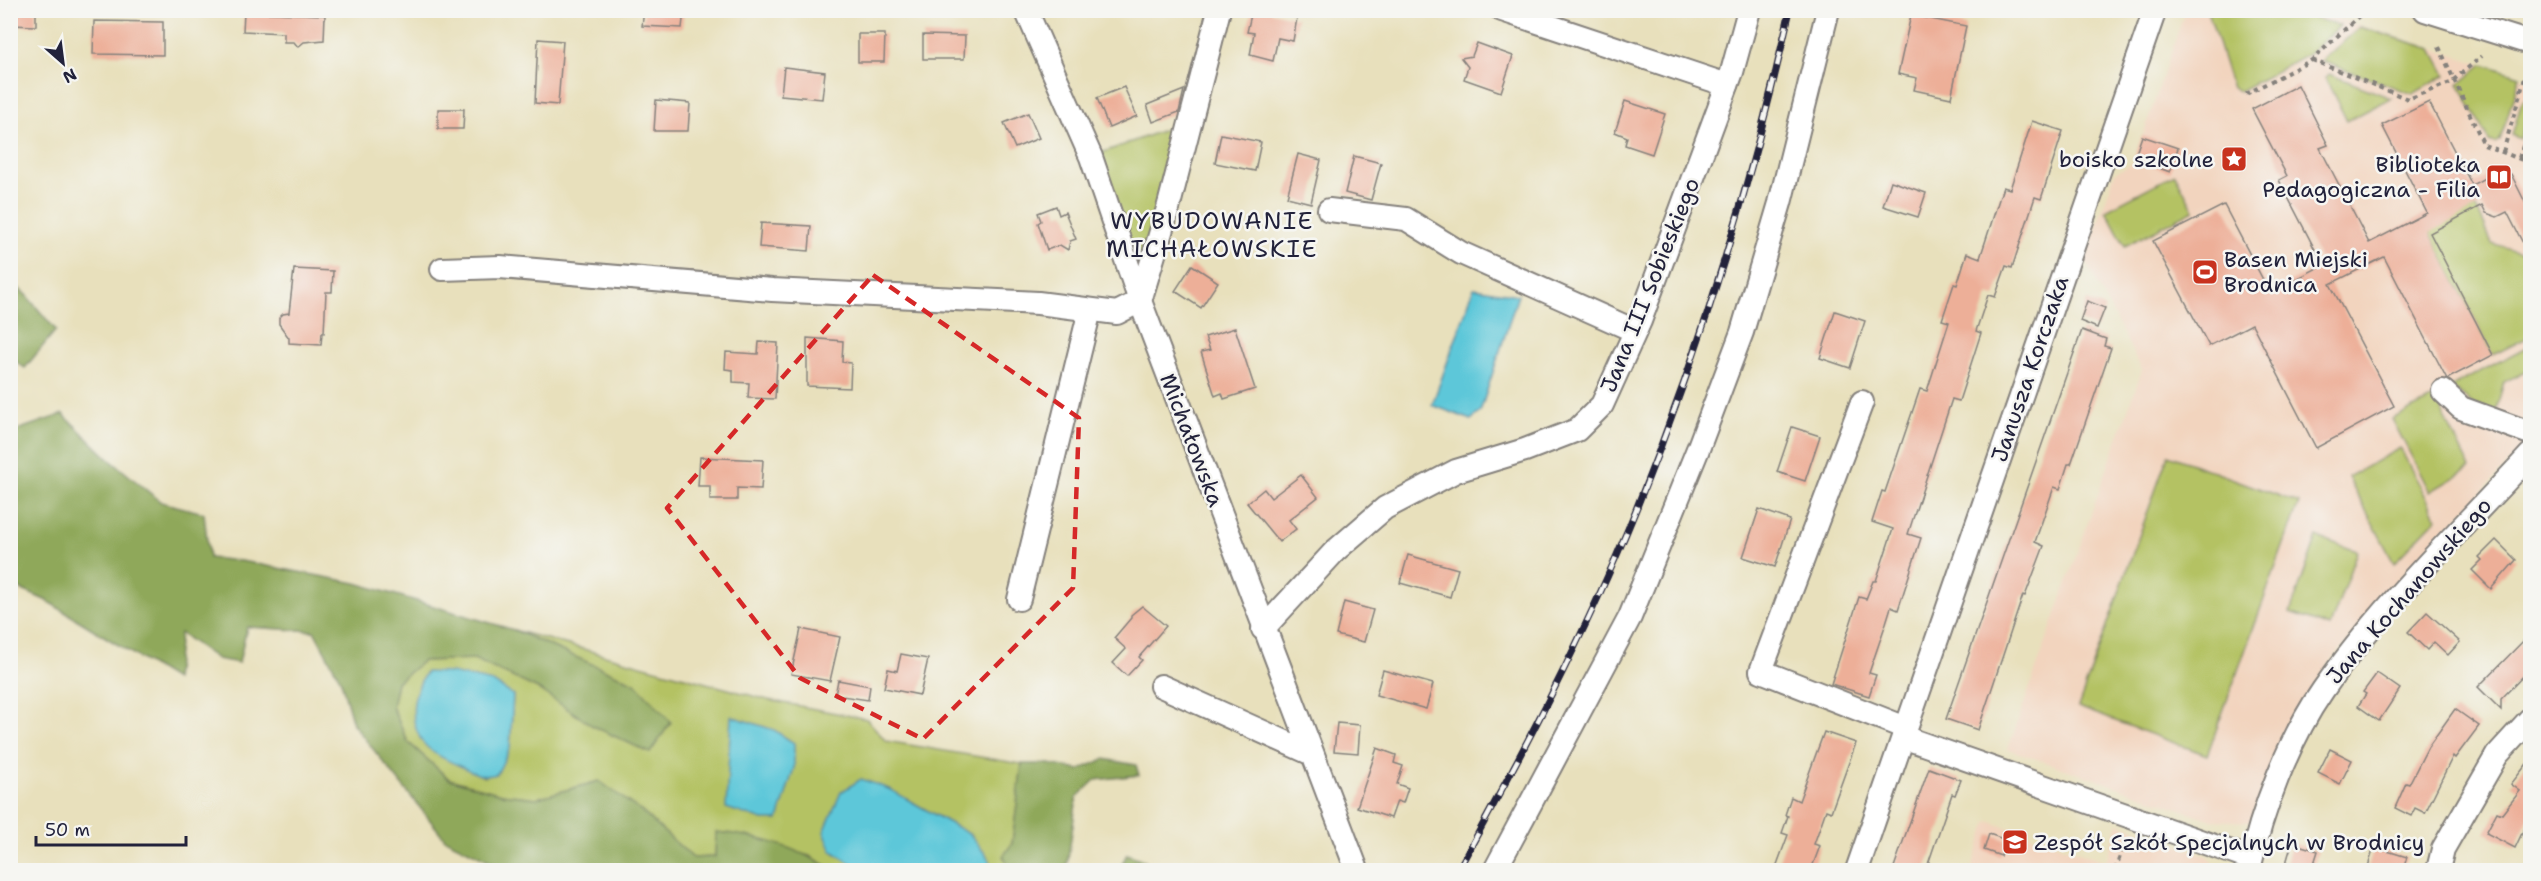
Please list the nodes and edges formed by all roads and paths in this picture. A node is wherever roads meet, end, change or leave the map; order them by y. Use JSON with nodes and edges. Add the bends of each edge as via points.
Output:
{"nodes":[{"id":1,"x":1026,"y":10,"type":"edge"},
{"id":2,"x":1219,"y":10,"type":"edge"},
{"id":3,"x":1502,"y":10,"type":"edge"},
{"id":4,"x":1749,"y":10,"type":"edge"},
{"id":5,"x":1828,"y":10,"type":"edge"},
{"id":6,"x":2155,"y":10,"type":"edge"},
{"id":7,"x":2346,"y":10,"type":"edge"},
{"id":8,"x":2425,"y":10,"type":"edge"},
{"id":9,"x":2361,"y":13,"type":"edge"},
{"id":10,"x":2530,"y":43,"type":"edge"},
{"id":11,"x":2439,"y":47,"type":"dead end"},
{"id":12,"x":2482,"y":56,"type":"dead end"},
{"id":13,"x":2312,"y":60,"type":"junction"},
{"id":14,"x":2527,"y":71,"type":"dead end"},
{"id":15,"x":2453,"y":80,"type":"junction"},
{"id":16,"x":1727,"y":85,"type":"junction"},
{"id":17,"x":2246,"y":94,"type":"dead end"},
{"id":18,"x":2530,"y":125,"type":"edge"},
{"id":19,"x":2503,"y":152,"type":"junction"},
{"id":20,"x":2519,"y":158,"type":"junction"},
{"id":21,"x":2530,"y":163,"type":"edge"},
{"id":22,"x":1329,"y":210,"type":"dead end"},
{"id":23,"x":442,"y":269,"type":"dead end"},
{"id":24,"x":1140,"y":301,"type":"junction"},
{"id":25,"x":1090,"y":310,"type":"junction"},
{"id":26,"x":1635,"y":331,"type":"junction"},
{"id":27,"x":2443,"y":391,"type":"dead end"},
{"id":28,"x":1862,"y":402,"type":"dead end"},
{"id":29,"x":2530,"y":433,"type":"edge"},
{"id":30,"x":2530,"y":454,"type":"edge"},
{"id":31,"x":1019,"y":599,"type":"dead end"},
{"id":32,"x":1263,"y":629,"type":"junction"},
{"id":33,"x":1161,"y":686,"type":"dead end"},
{"id":34,"x":2530,"y":719,"type":"edge"},
{"id":35,"x":1904,"y":732,"type":"junction"},
{"id":36,"x":1312,"y":754,"type":"junction"},
{"id":37,"x":2131,"y":828,"type":"dead end"},
{"id":38,"x":2250,"y":865,"type":"edge"},
{"id":39,"x":1357,"y":870,"type":"edge"},
{"id":40,"x":1495,"y":870,"type":"edge"},
{"id":41,"x":1857,"y":870,"type":"edge"},
{"id":42,"x":2115,"y":870,"type":"edge"},
{"id":43,"x":2438,"y":870,"type":"edge"}],
"edges":[{"from":1,"to":24,"type":"street","name":"Michałowska","via":[[1091,157]]},
{"from":2,"to":24,"type":"street"},
{"from":3,"to":16,"type":"street"},
{"from":4,"to":16,"type":"street","name":"Jana III Sobieskiego"},
{"from":5,"to":40,"type":"street","via":[[1777,214],[1742,332],[1698,449],[1630,617]]},
{"from":6,"to":35,"type":"street","name":"Janusza Korczaka"},
{"from":7,"to":9,"type":"path"},
{"from":8,"to":10,"type":"street"},
{"from":9,"to":13,"type":"path"},
{"from":11,"to":15,"type":"path"},
{"from":12,"to":15,"type":"path"},
{"from":13,"to":15,"type":"path","via":[[2408,99]]},
{"from":13,"to":17,"type":"path"},
{"from":14,"to":19,"type":"path"},
{"from":15,"to":19,"type":"path","via":[[2484,145]]},
{"from":16,"to":26,"type":"street","name":"Jana III Sobieskiego"},
{"from":18,"to":20,"type":"path"},
{"from":19,"to":20,"type":"path"},
{"from":20,"to":21,"type":"path"},
{"from":22,"to":26,"type":"street","via":[[1406,219],[1461,253]]},
{"from":23,"to":25,"type":"street","via":[[500,267],[772,290],[1038,303]]},
{"from":24,"to":25,"type":"street","via":[[1117,313]]},
{"from":24,"to":32,"type":"street","name":"Michałowska"},
{"from":25,"to":31,"type":"street"},
{"from":26,"to":32,"type":"street","name":"Jana III Sobieskiego","via":[[1602,405],[1577,430],[1456,471],[1385,508],[1335,551]]},
{"from":27,"to":29,"type":"street","via":[[2462,408]]},
{"from":28,"to":35,"type":"street","via":[[1761,671]]},
{"from":30,"to":38,"type":"street","name":"Jana Kochanowskiego","via":[[2388,609],[2323,691],[2277,779]]},
{"from":32,"to":36,"type":"street","name":"Michałowska"},
{"from":33,"to":36,"type":"street"},
{"from":34,"to":43,"type":"street","via":[[2497,755],[2443,849]]},
{"from":35,"to":38,"type":"street"},
{"from":35,"to":41,"type":"street","name":"Janusza Korczaka"},
{"from":36,"to":39,"type":"street","name":"Michałowska"},
{"from":37,"to":42,"type":"path"}]}
